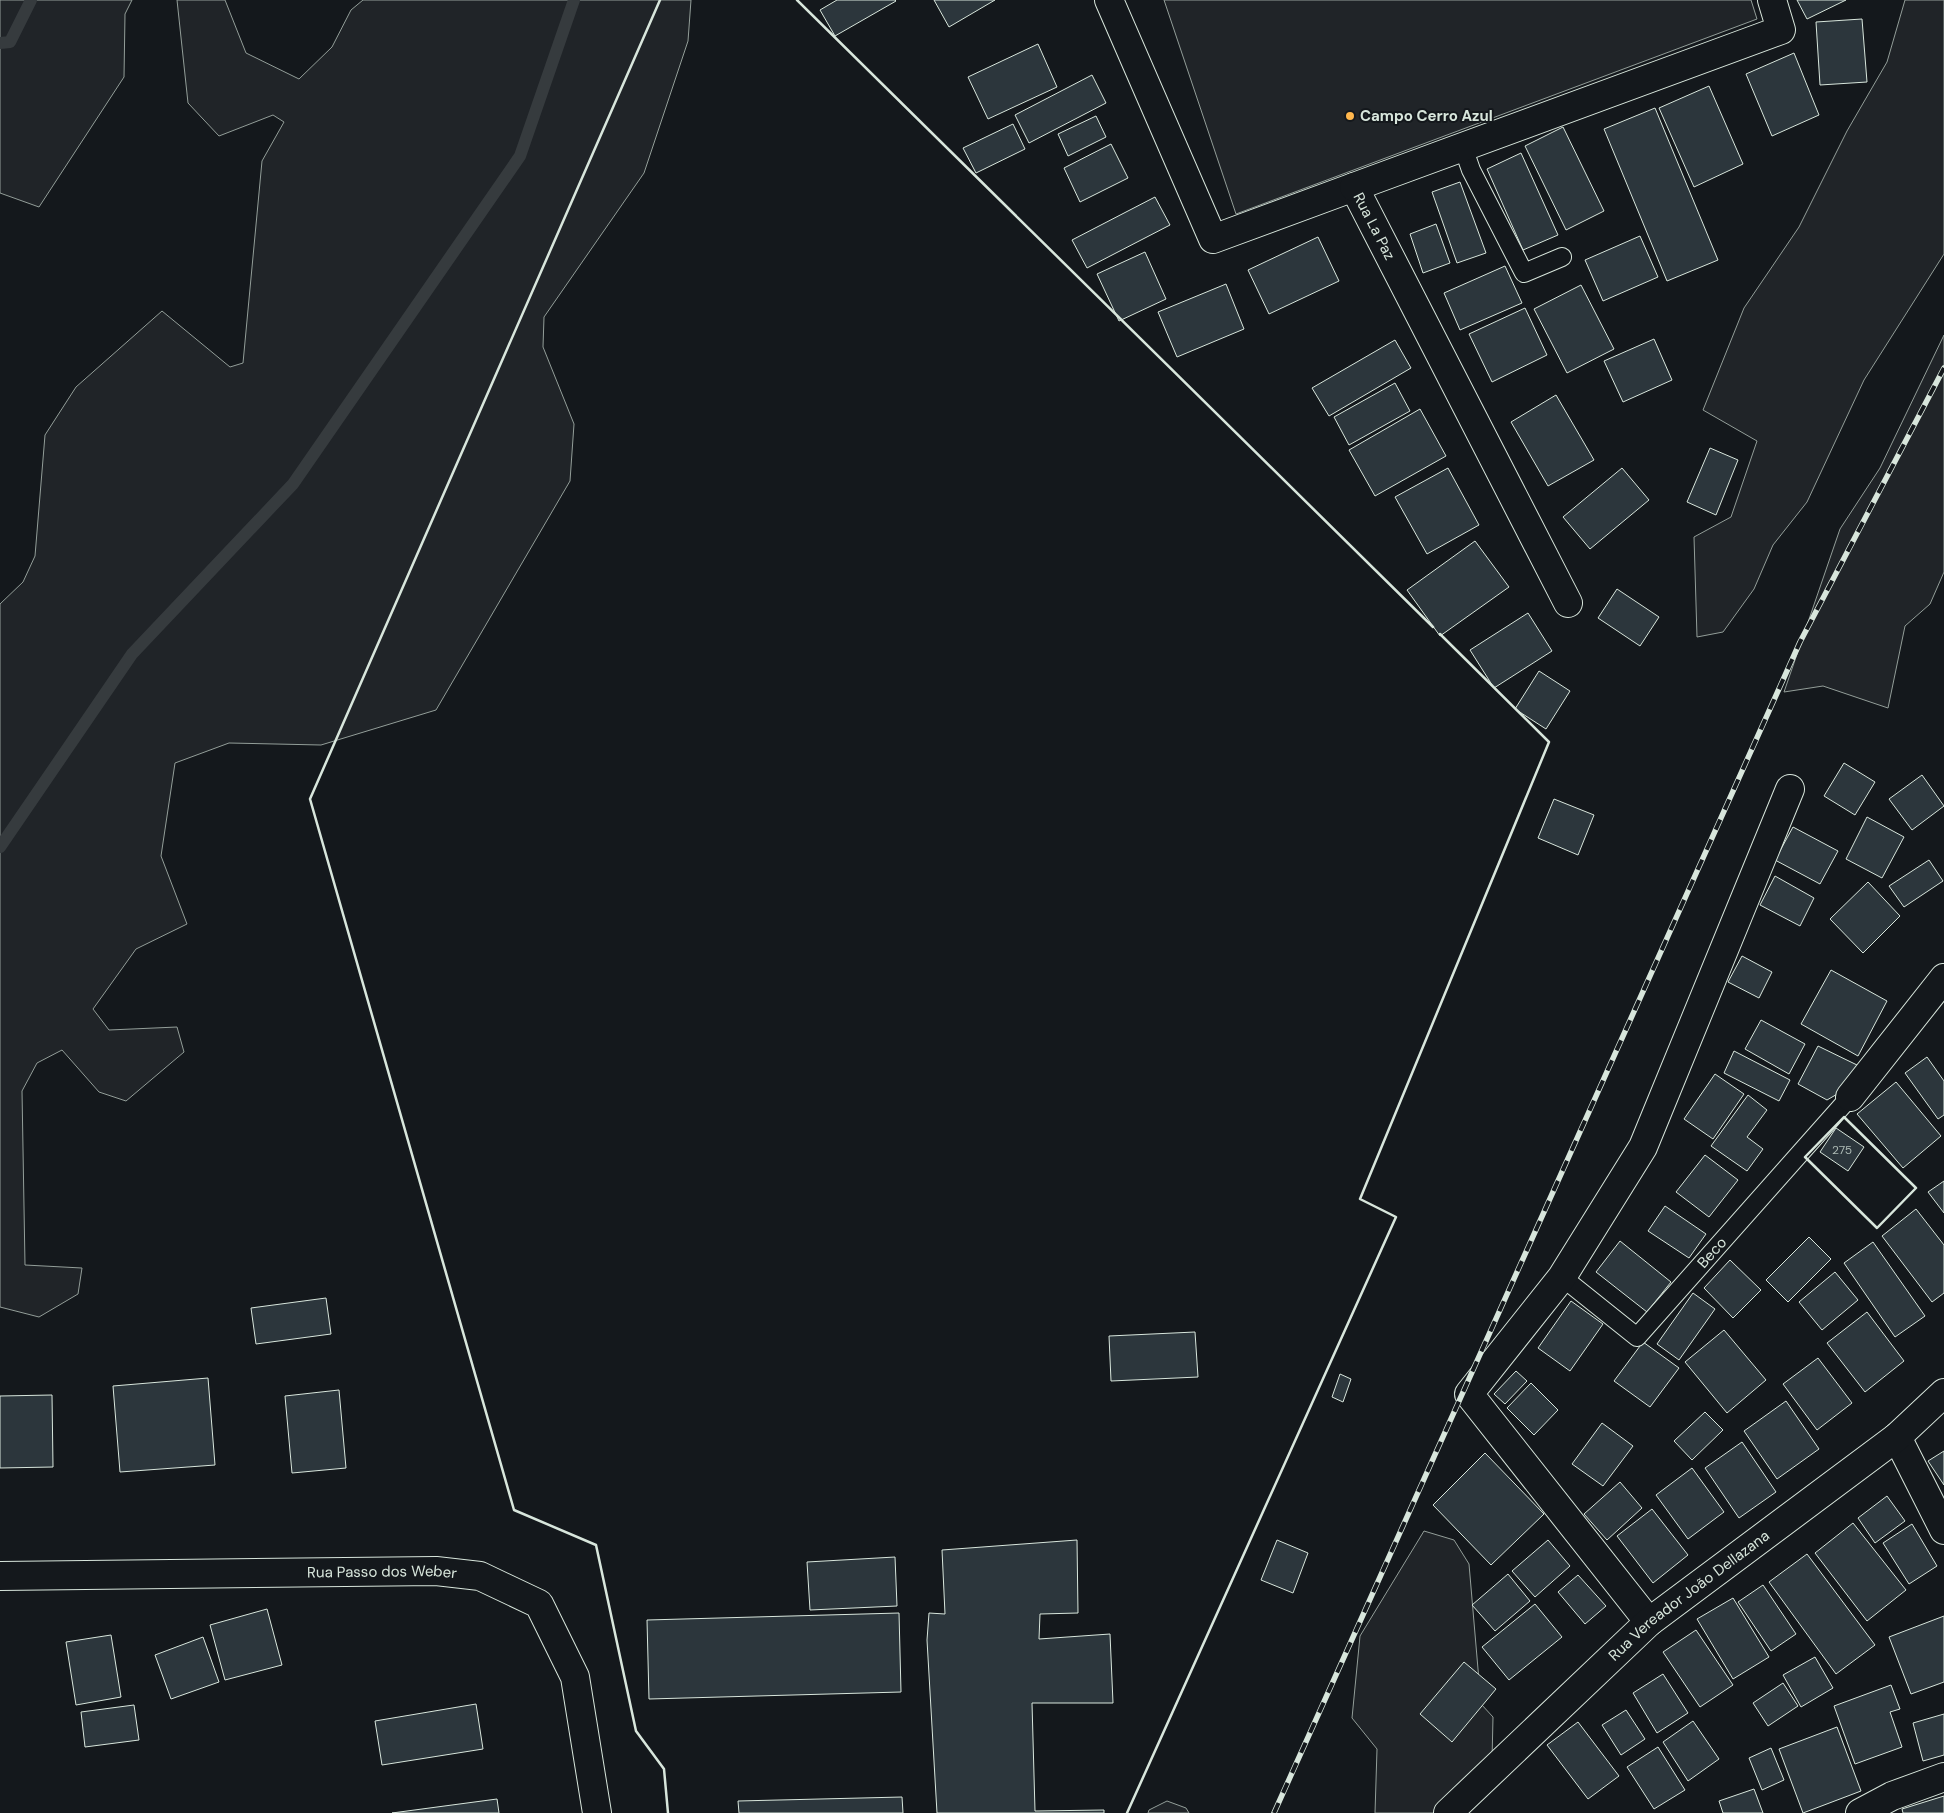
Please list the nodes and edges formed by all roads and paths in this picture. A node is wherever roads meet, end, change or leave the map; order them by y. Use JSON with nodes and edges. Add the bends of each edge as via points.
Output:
{"nodes":[{"id":1,"x":1109,"y":0,"type":"edge"},
{"id":2,"x":1772,"y":0,"type":"edge"},
{"id":3,"x":1463,"y":147,"type":"junction"},
{"id":4,"x":1354,"y":187,"type":"junction"},
{"id":5,"x":1562,"y":257,"type":"dead end"},
{"id":6,"x":1568,"y":603,"type":"dead end"},
{"id":7,"x":1790,"y":789,"type":"dead end"},
{"id":8,"x":1944,"y":978,"type":"edge"},
{"id":9,"x":1850,"y":1097,"type":"joint"},
{"id":10,"x":1562,"y":1277,"type":"junction"},
{"id":11,"x":1944,"y":1393,"type":"edge"},
{"id":12,"x":1897,"y":1437,"type":"junction"},
{"id":13,"x":1944,"y":1530,"type":"edge"},
{"id":14,"x":0,"y":1576,"type":"edge"},
{"id":15,"x":1649,"y":1622,"type":"junction"},
{"id":16,"x":1944,"y":1777,"type":"edge"},
{"id":17,"x":597,"y":1813,"type":"edge"},
{"id":18,"x":1448,"y":1813,"type":"edge"},
{"id":19,"x":1860,"y":1813,"type":"edge"}],
"edges":[{"from":1,"to":4,"type":"street","name":"Rua La Paz","via":[[1213,239]]},
{"from":2,"to":3,"type":"street","via":[[1782,30]]},
{"from":3,"to":4,"type":"street"},
{"from":3,"to":5,"type":"lane","via":[[1471,170],[1524,273]]},
{"from":4,"to":6,"type":"street","name":"Rua La Paz"},
{"from":7,"to":10,"type":"street","via":[[1643,1147]]},
{"from":8,"to":9,"type":"street"},
{"from":9,"to":10,"type":"lane","name":"Beco","via":[[1637,1337]]},
{"from":10,"to":15,"type":"street","via":[[1469,1394]]},
{"from":11,"to":12,"type":"street","name":"Rua Vereador João Dellazana"},
{"from":12,"to":13,"type":"street"},
{"from":12,"to":15,"type":"street","name":"Rua Vereador João Dellazana"},
{"from":14,"to":17,"type":"street","name":"Rua Passo dos Weber","via":[[436,1571],[480,1576],[539,1604],[576,1676]]},
{"from":15,"to":18,"type":"street","name":"Rua Vereador João Dellazana"},
{"from":16,"to":19,"type":"street","via":[[1892,1796]]}]}
